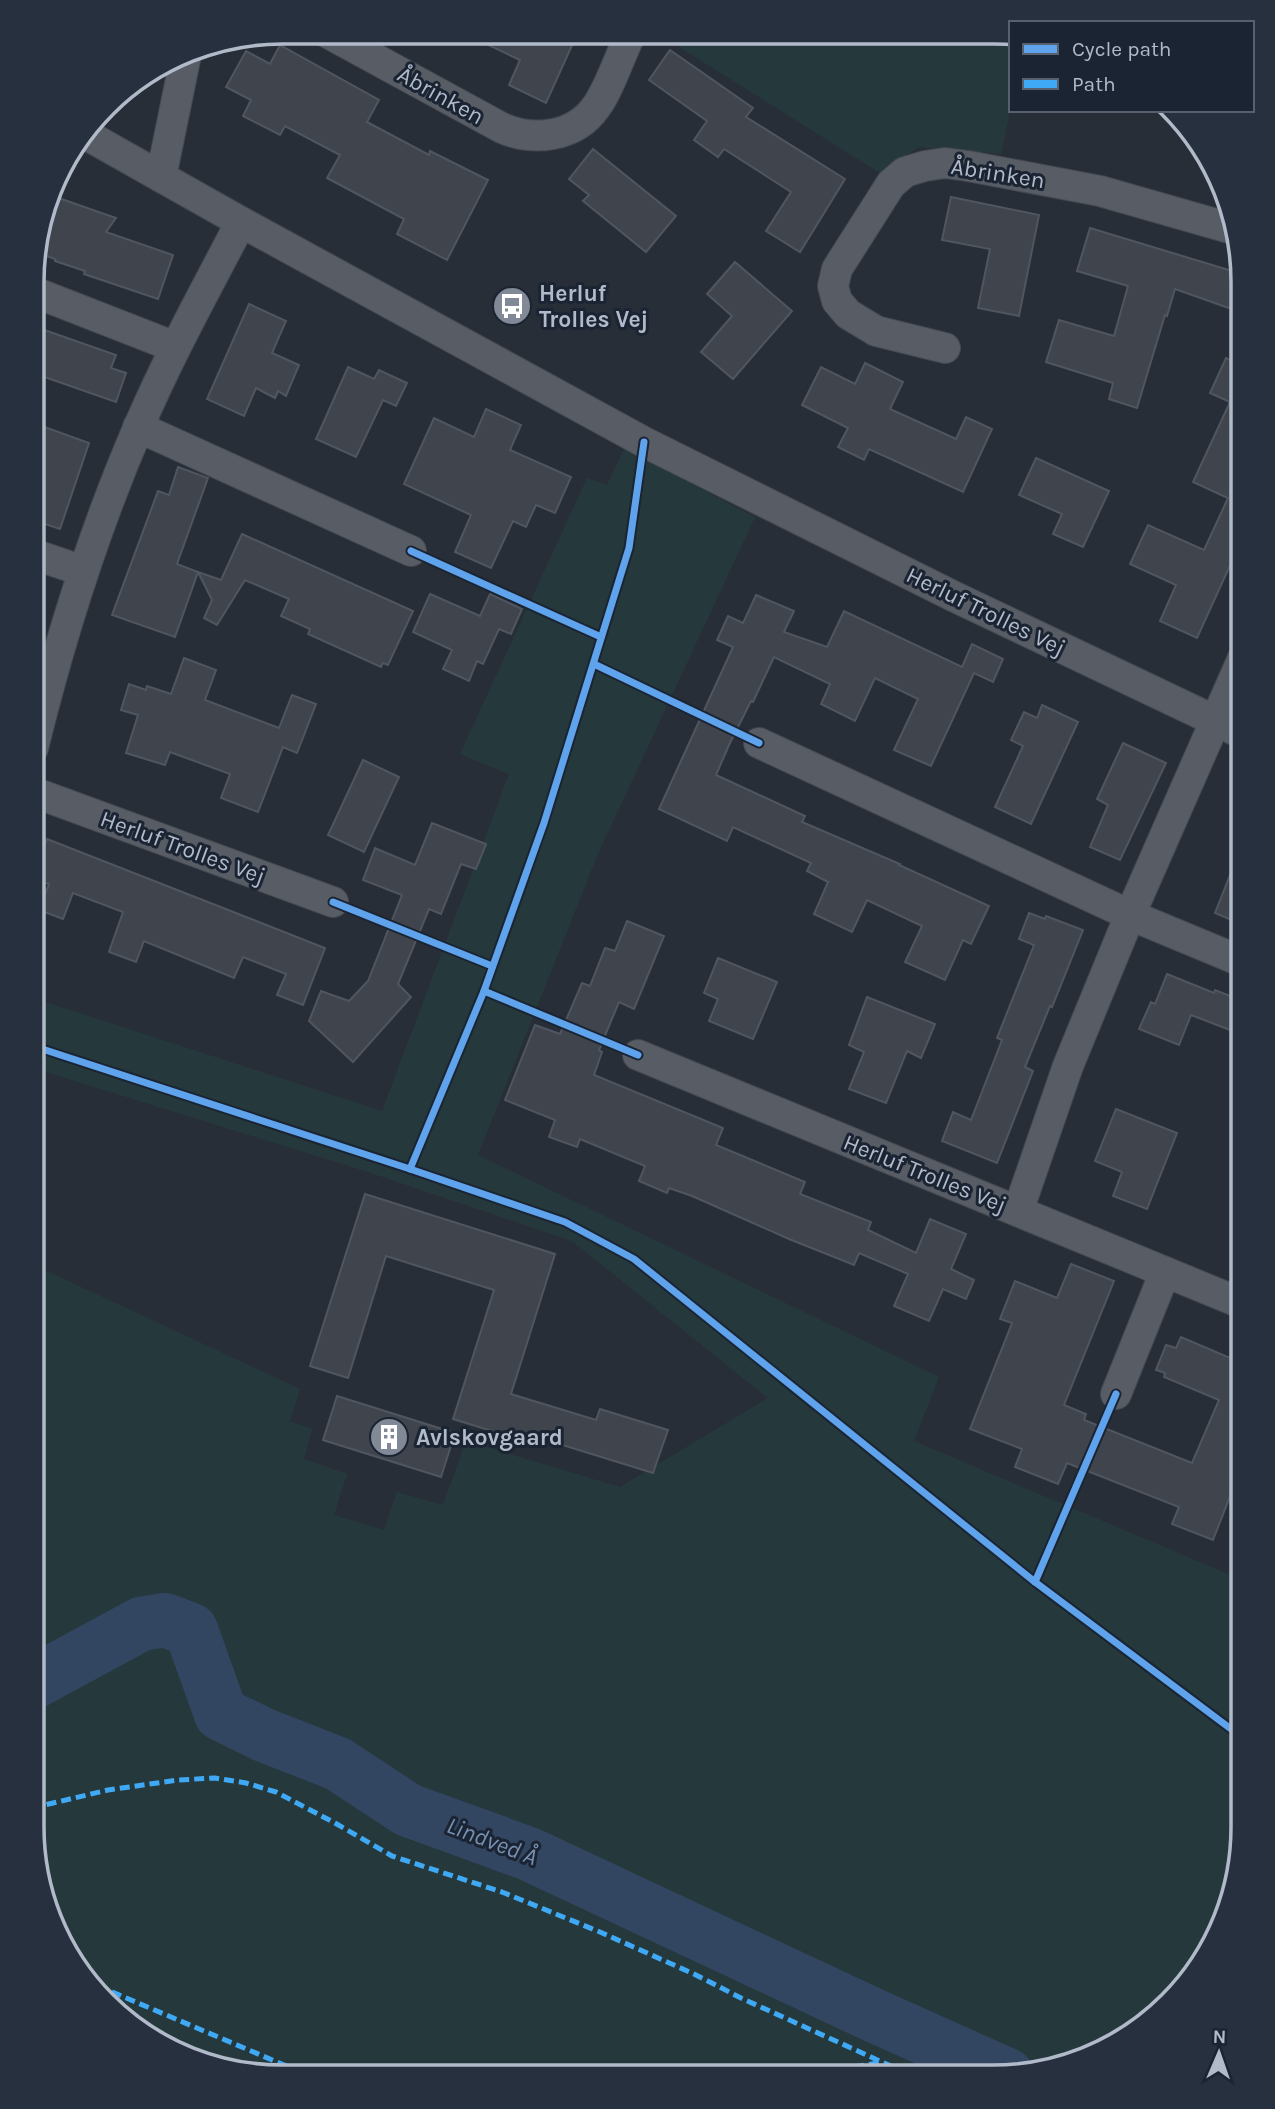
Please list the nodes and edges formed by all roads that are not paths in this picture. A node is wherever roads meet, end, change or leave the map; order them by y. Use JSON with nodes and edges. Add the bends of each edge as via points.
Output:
{"nodes":[{"id":1,"x":348,"y":44,"type":"edge"},
{"id":2,"x":626,"y":44,"type":"edge"},
{"id":3,"x":184,"y":65,"type":"edge"},
{"id":4,"x":92,"y":138,"type":"edge"},
{"id":5,"x":161,"y":177,"type":"junction"},
{"id":6,"x":241,"y":222,"type":"junction"},
{"id":7,"x":1225,"y":227,"type":"edge"},
{"id":8,"x":44,"y":296,"type":"edge"},
{"id":9,"x":175,"y":347,"type":"junction"},
{"id":10,"x":946,"y":348,"type":"dead end"},
{"id":11,"x":138,"y":427,"type":"junction"},
{"id":12,"x":411,"y":551,"type":"dead end"},
{"id":13,"x":44,"y":558,"type":"edge"},
{"id":14,"x":83,"y":571,"type":"junction"},
{"id":15,"x":1231,"y":684,"type":"edge"},
{"id":16,"x":44,"y":703,"type":"edge"},
{"id":17,"x":1214,"y":721,"type":"junction"},
{"id":18,"x":1231,"y":729,"type":"edge"},
{"id":19,"x":759,"y":743,"type":"dead end"},
{"id":20,"x":44,"y":796,"type":"edge"},
{"id":21,"x":332,"y":902,"type":"dead end"},
{"id":22,"x":1130,"y":915,"type":"junction"},
{"id":23,"x":1231,"y":957,"type":"edge"},
{"id":24,"x":638,"y":1055,"type":"dead end"},
{"id":25,"x":1018,"y":1211,"type":"junction"},
{"id":26,"x":1165,"y":1272,"type":"junction"},
{"id":27,"x":1231,"y":1299,"type":"edge"},
{"id":28,"x":1116,"y":1394,"type":"dead end"}],
"edges":[{"from":1,"to":2,"type":"street","name":"Åbrinken","via":[[502,128],[534,137],[554,134],[586,119],[598,105]]},
{"from":3,"to":5,"type":"street"},
{"from":4,"to":5,"type":"street","name":"Herluf Trolles Vej"},
{"from":5,"to":6,"type":"street","name":"Herluf Trolles Vej"},
{"from":6,"to":9,"type":"street"},
{"from":6,"to":17,"type":"street","name":"Herluf Trolles Vej","via":[[644,442]]},
{"from":7,"to":10,"type":"street","name":"Åbrinken","via":[[1100,191],[968,166],[945,163],[905,172],[891,184],[837,269],[833,286],[837,301],[848,314],[876,331]]},
{"from":8,"to":9,"type":"street"},
{"from":9,"to":11,"type":"street"},
{"from":11,"to":12,"type":"street"},
{"from":11,"to":14,"type":"street"},
{"from":13,"to":14,"type":"street"},
{"from":14,"to":16,"type":"street"},
{"from":15,"to":17,"type":"street"},
{"from":17,"to":18,"type":"street","name":"Herluf Trolles Vej"},
{"from":17,"to":22,"type":"street","name":"Herluf Trolles Vej"},
{"from":19,"to":22,"type":"street"},
{"from":20,"to":21,"type":"street","name":"Herluf Trolles Vej"},
{"from":22,"to":23,"type":"street"},
{"from":22,"to":25,"type":"street","name":"Herluf Trolles Vej","via":[[1068,1066]]},
{"from":24,"to":25,"type":"street","name":"Herluf Trolles Vej"},
{"from":25,"to":26,"type":"street","name":"Herluf Trolles Vej"},
{"from":26,"to":27,"type":"street","name":"Herluf Trolles Vej"},
{"from":26,"to":28,"type":"street"}]}
